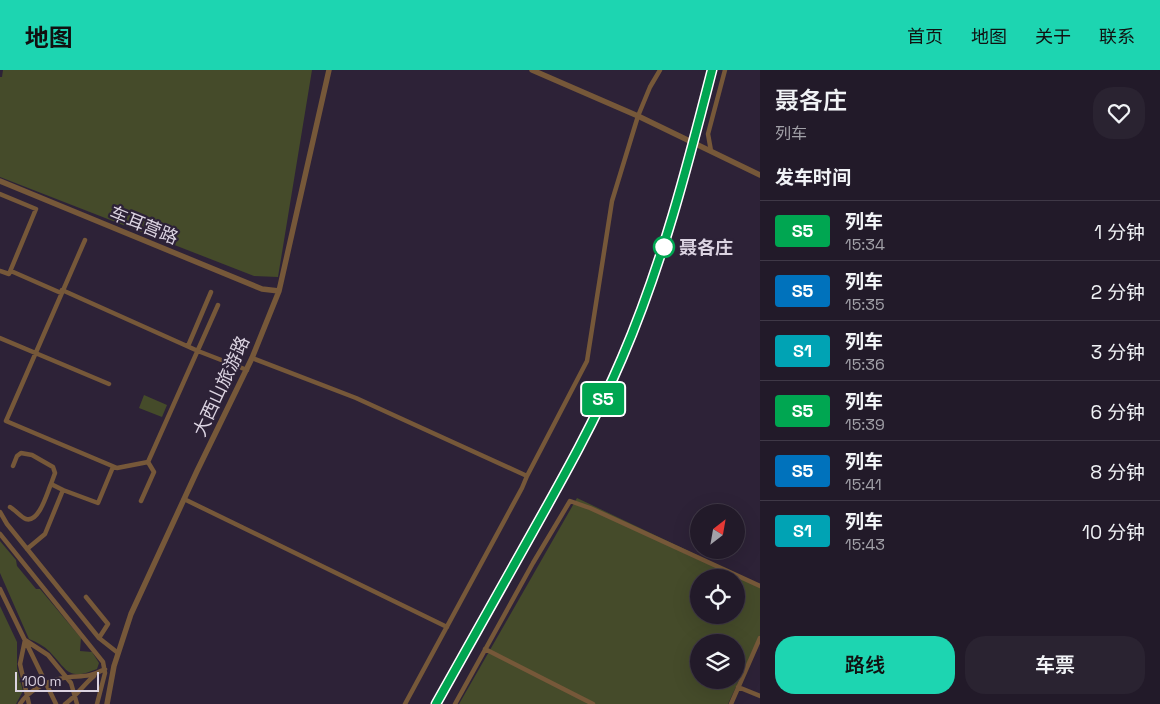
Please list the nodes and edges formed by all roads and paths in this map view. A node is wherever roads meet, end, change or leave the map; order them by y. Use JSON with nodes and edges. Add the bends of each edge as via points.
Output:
{"nodes":[{"id":1,"x":329,"y":70,"type":"edge"},
{"id":2,"x":532,"y":70,"type":"edge"},
{"id":3,"x":660,"y":70,"type":"edge"},
{"id":4,"x":725,"y":70,"type":"edge"},
{"id":5,"x":638,"y":116,"type":"junction"},
{"id":6,"x":711,"y":151,"type":"junction"},
{"id":7,"x":760,"y":175,"type":"edge"},
{"id":8,"x":0,"y":181,"type":"edge"},
{"id":9,"x":0,"y":194,"type":"edge"},
{"id":10,"x":85,"y":240,"type":"dead end"},
{"id":11,"x":0,"y":271,"type":"edge"},
{"id":12,"x":11,"y":271,"type":"junction"},
{"id":13,"x":279,"y":291,"type":"junction"},
{"id":14,"x":61,"y":292,"type":"junction"},
{"id":15,"x":211,"y":292,"type":"dead end"},
{"id":16,"x":218,"y":305,"type":"dead end"},
{"id":17,"x":0,"y":338,"type":"edge"},
{"id":18,"x":188,"y":346,"type":"junction"},
{"id":19,"x":198,"y":351,"type":"junction"},
{"id":20,"x":36,"y":353,"type":"junction"},
{"id":21,"x":252,"y":358,"type":"junction"},
{"id":22,"x":247,"y":370,"type":"junction"},
{"id":23,"x":109,"y":384,"type":"dead end"},
{"id":24,"x":148,"y":462,"type":"junction"},
{"id":25,"x":13,"y":466,"type":"dead end"},
{"id":26,"x":113,"y":466,"type":"junction"},
{"id":27,"x":526,"y":476,"type":"junction"},
{"id":28,"x":51,"y":484,"type":"junction"},
{"id":29,"x":63,"y":490,"type":"junction"},
{"id":30,"x":184,"y":498,"type":"junction"},
{"id":31,"x":142,"y":501,"type":"dead end"},
{"id":32,"x":10,"y":506,"type":"dead end"},
{"id":33,"x":0,"y":512,"type":"edge"},
{"id":34,"x":0,"y":534,"type":"edge"},
{"id":35,"x":27,"y":549,"type":"junction"},
{"id":36,"x":760,"y":586,"type":"edge"},
{"id":37,"x":0,"y":589,"type":"edge"},
{"id":38,"x":86,"y":597,"type":"dead end"},
{"id":39,"x":447,"y":627,"type":"junction"},
{"id":40,"x":99,"y":638,"type":"junction"},
{"id":41,"x":760,"y":638,"type":"edge"},
{"id":42,"x":25,"y":640,"type":"junction"},
{"id":43,"x":485,"y":649,"type":"junction"},
{"id":44,"x":118,"y":653,"type":"junction"},
{"id":45,"x":105,"y":669,"type":"junction"},
{"id":46,"x":745,"y":671,"type":"edge"},
{"id":47,"x":96,"y":674,"type":"junction"},
{"id":48,"x":66,"y":678,"type":"junction"},
{"id":49,"x":46,"y":684,"type":"junction"},
{"id":50,"x":737,"y":689,"type":"edge"},
{"id":51,"x":743,"y":689,"type":"edge"},
{"id":52,"x":28,"y":695,"type":"junction"},
{"id":53,"x":760,"y":696,"type":"edge"},
{"id":54,"x":75,"y":697,"type":"junction"},
{"id":55,"x":20,"y":704,"type":"edge"},
{"id":56,"x":30,"y":704,"type":"edge"},
{"id":57,"x":56,"y":704,"type":"edge"},
{"id":58,"x":65,"y":704,"type":"edge"},
{"id":59,"x":77,"y":704,"type":"edge"},
{"id":60,"x":97,"y":704,"type":"edge"},
{"id":61,"x":107,"y":704,"type":"edge"},
{"id":62,"x":405,"y":704,"type":"edge"},
{"id":63,"x":455,"y":704,"type":"edge"},
{"id":64,"x":593,"y":704,"type":"edge"},
{"id":65,"x":731,"y":704,"type":"edge"}],
"edges":[{"from":1,"to":13,"type":"street","name":"大西山旅游路"},
{"from":2,"to":5,"type":"street"},
{"from":3,"to":5,"type":"street"},
{"from":4,"to":6,"type":"street","via":[[708,134]]},
{"from":5,"to":6,"type":"street"},
{"from":5,"to":27,"type":"street","via":[[612,201],[587,360]]},
{"from":6,"to":7,"type":"street"},
{"from":8,"to":13,"type":"street","name":"车耳营路","via":[[262,289]]},
{"from":9,"to":12,"type":"street","via":[[36,209]]},
{"from":10,"to":14,"type":"street"},
{"from":11,"to":12,"type":"street","via":[[9,274]]},
{"from":12,"to":14,"type":"street"},
{"from":13,"to":21,"type":"street","name":"大西山旅游路"},
{"from":14,"to":18,"type":"street"},
{"from":14,"to":20,"type":"street"},
{"from":15,"to":18,"type":"street"},
{"from":16,"to":19,"type":"street"},
{"from":17,"to":20,"type":"street"},
{"from":18,"to":19,"type":"street"},
{"from":19,"to":22,"type":"street"},
{"from":19,"to":24,"type":"street"},
{"from":20,"to":23,"type":"street"},
{"from":20,"to":26,"type":"street","via":[[6,421]]},
{"from":21,"to":22,"type":"street","name":"大西山旅游路"},
{"from":21,"to":27,"type":"street","via":[[356,398]]},
{"from":22,"to":30,"type":"street","name":"大西山旅游路"},
{"from":24,"to":26,"type":"street"},
{"from":24,"to":31,"type":"street","via":[[154,472]]},
{"from":25,"to":28,"type":"street","via":[[21,453],[32,455],[53,467],[55,474]]},
{"from":26,"to":29,"type":"street","via":[[98,503]]},
{"from":27,"to":39,"type":"street"},
{"from":28,"to":29,"type":"street"},
{"from":28,"to":32,"type":"street","via":[[35,517],[25,519]]},
{"from":29,"to":35,"type":"street","via":[[45,534]]},
{"from":30,"to":39,"type":"street"},
{"from":30,"to":44,"type":"street","name":"大西山旅游路","via":[[130,614]]},
{"from":33,"to":35,"type":"street"},
{"from":34,"to":45,"type":"street","via":[[102,660]]},
{"from":35,"to":40,"type":"street"},
{"from":36,"to":43,"type":"street","via":[[570,501]]},
{"from":37,"to":42,"type":"street"},
{"from":38,"to":40,"type":"street","via":[[108,624]]},
{"from":39,"to":62,"type":"street"},
{"from":40,"to":44,"type":"street"},
{"from":41,"to":46,"type":"street"},
{"from":42,"to":48,"type":"street","via":[[48,655]]},
{"from":42,"to":49,"type":"street"},
{"from":42,"to":52,"type":"street","via":[[20,664]]},
{"from":43,"to":63,"type":"street"},
{"from":43,"to":64,"type":"street"},
{"from":44,"to":61,"type":"street","name":"大西山旅游路"},
{"from":45,"to":47,"type":"street"},
{"from":45,"to":60,"type":"street"},
{"from":47,"to":48,"type":"street"},
{"from":47,"to":54,"type":"street"},
{"from":48,"to":49,"type":"street"},
{"from":48,"to":54,"type":"street"},
{"from":49,"to":52,"type":"street"},
{"from":49,"to":57,"type":"street"},
{"from":50,"to":65,"type":"street"},
{"from":51,"to":53,"type":"street"},
{"from":52,"to":55,"type":"street"},
{"from":52,"to":56,"type":"street"},
{"from":54,"to":58,"type":"street"},
{"from":54,"to":59,"type":"street"}]}
